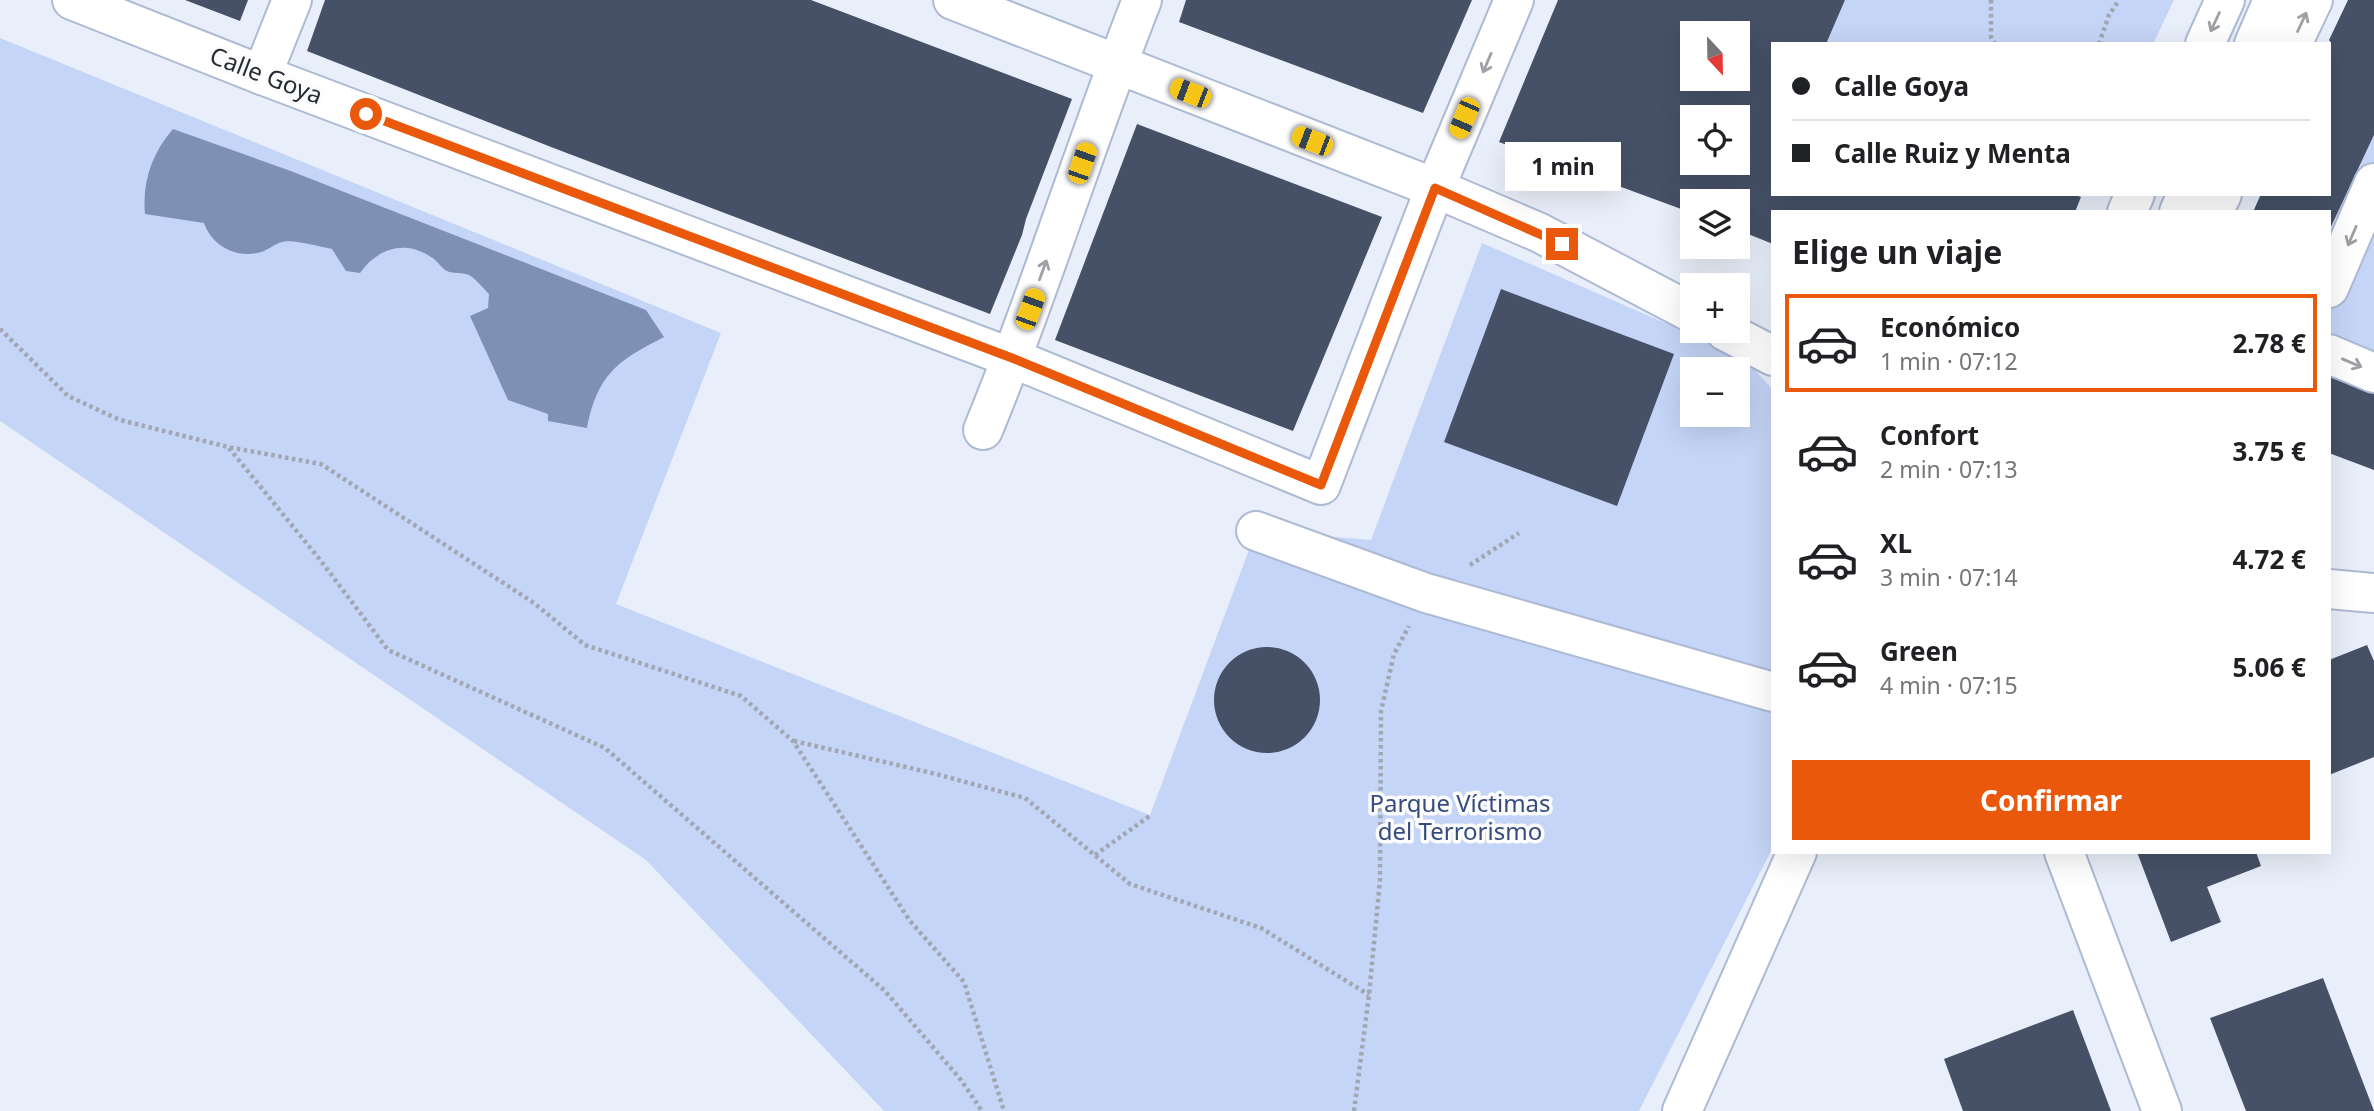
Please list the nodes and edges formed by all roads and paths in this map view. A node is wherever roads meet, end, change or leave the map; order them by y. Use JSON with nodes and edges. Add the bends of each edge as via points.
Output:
{"nodes":[{"id":1,"x":72,"y":0,"type":"edge"},
{"id":2,"x":292,"y":0,"type":"edge"},
{"id":3,"x":953,"y":0,"type":"edge"},
{"id":4,"x":1142,"y":0,"type":"edge"},
{"id":5,"x":1514,"y":0,"type":"edge"},
{"id":6,"x":1991,"y":0,"type":"edge"},
{"id":7,"x":2119,"y":0,"type":"edge"},
{"id":8,"x":2225,"y":0,"type":"edge"},
{"id":9,"x":2273,"y":0,"type":"edge"},
{"id":10,"x":2313,"y":0,"type":"edge"},
{"id":11,"x":1995,"y":42,"type":"edge"},
{"id":12,"x":2100,"y":42,"type":"edge"},
{"id":13,"x":2206,"y":42,"type":"edge"},
{"id":14,"x":2255,"y":42,"type":"edge"},
{"id":15,"x":2293,"y":42,"type":"edge"},
{"id":16,"x":1116,"y":65,"type":"junction"},
{"id":17,"x":262,"y":75,"type":"junction"},
{"id":18,"x":2374,"y":183,"type":"edge"},
{"id":19,"x":1435,"y":188,"type":"junction"},
{"id":20,"x":2331,"y":283,"type":"edge"},
{"id":21,"x":1680,"y":307,"type":"edge"},
{"id":22,"x":0,"y":329,"type":"edge"},
{"id":23,"x":1748,"y":343,"type":"edge"},
{"id":24,"x":1771,"y":355,"type":"edge"},
{"id":25,"x":2331,"y":355,"type":"edge"},
{"id":26,"x":1012,"y":358,"type":"junction"},
{"id":27,"x":2374,"y":373,"type":"edge"},
{"id":28,"x":983,"y":430,"type":"dead end"},
{"id":29,"x":228,"y":447,"type":"junction"},
{"id":30,"x":1256,"y":531,"type":"dead end"},
{"id":31,"x":1519,"y":533,"type":"dead end"},
{"id":32,"x":2331,"y":589,"type":"edge"},
{"id":33,"x":1426,"y":593,"type":"junction"},
{"id":34,"x":2374,"y":593,"type":"edge"},
{"id":35,"x":1771,"y":691,"type":"edge"},
{"id":36,"x":793,"y":741,"type":"junction"},
{"id":37,"x":1151,"y":815,"type":"dead end"},
{"id":38,"x":1796,"y":854,"type":"edge"},
{"id":39,"x":2065,"y":854,"type":"edge"},
{"id":40,"x":1095,"y":855,"type":"junction"},
{"id":41,"x":1369,"y":995,"type":"junction"},
{"id":42,"x":982,"y":1111,"type":"edge"},
{"id":43,"x":1004,"y":1111,"type":"edge"},
{"id":44,"x":1354,"y":1111,"type":"edge"},
{"id":45,"x":1682,"y":1111,"type":"edge"},
{"id":46,"x":2162,"y":1111,"type":"edge"}],
"edges":[{"from":1,"to":17,"type":"street","name":"Calle Goya"},
{"from":2,"to":17,"type":"street"},
{"from":3,"to":16,"type":"street"},
{"from":4,"to":16,"type":"street"},
{"from":5,"to":19,"type":"street","one_way":true},
{"from":6,"to":11,"type":"path"},
{"from":7,"to":12,"type":"path"},
{"from":8,"to":13,"type":"street","one_way":true},
{"from":9,"to":14,"type":"street"},
{"from":15,"to":10,"type":"street","one_way":true},
{"from":16,"to":19,"type":"street"},
{"from":26,"to":16,"type":"street","one_way":true},
{"from":17,"to":26,"type":"street","name":"Calle Goya"},
{"from":18,"to":20,"type":"street","one_way":true},
{"from":19,"to":21,"type":"street","via":[[1540,233]]},
{"from":19,"to":26,"type":"street","name":"Calle Goya","via":[[1321,485]]},
{"from":22,"to":29,"type":"path","via":[[68,396],[120,420]]},
{"from":23,"to":24,"type":"street"},
{"from":25,"to":27,"type":"street","one_way":true},
{"from":26,"to":28,"type":"street"},
{"from":29,"to":36,"type":"path","via":[[321,464],[534,603],[585,645],[741,696]]},
{"from":29,"to":42,"type":"path","via":[[388,650],[606,748],[886,990]]},
{"from":30,"to":33,"type":"street"},
{"from":31,"to":33,"type":"path"},
{"from":32,"to":34,"type":"street"},
{"from":33,"to":35,"type":"street"},
{"from":33,"to":41,"type":"path","via":[[1394,654],[1381,711],[1380,880]]},
{"from":36,"to":40,"type":"path","via":[[1025,798]]},
{"from":36,"to":43,"type":"path","via":[[910,921],[964,982]]},
{"from":37,"to":40,"type":"path"},
{"from":38,"to":45,"type":"street"},
{"from":39,"to":46,"type":"street"},
{"from":40,"to":41,"type":"path","via":[[1130,884],[1261,928]]},
{"from":41,"to":44,"type":"path"}]}
